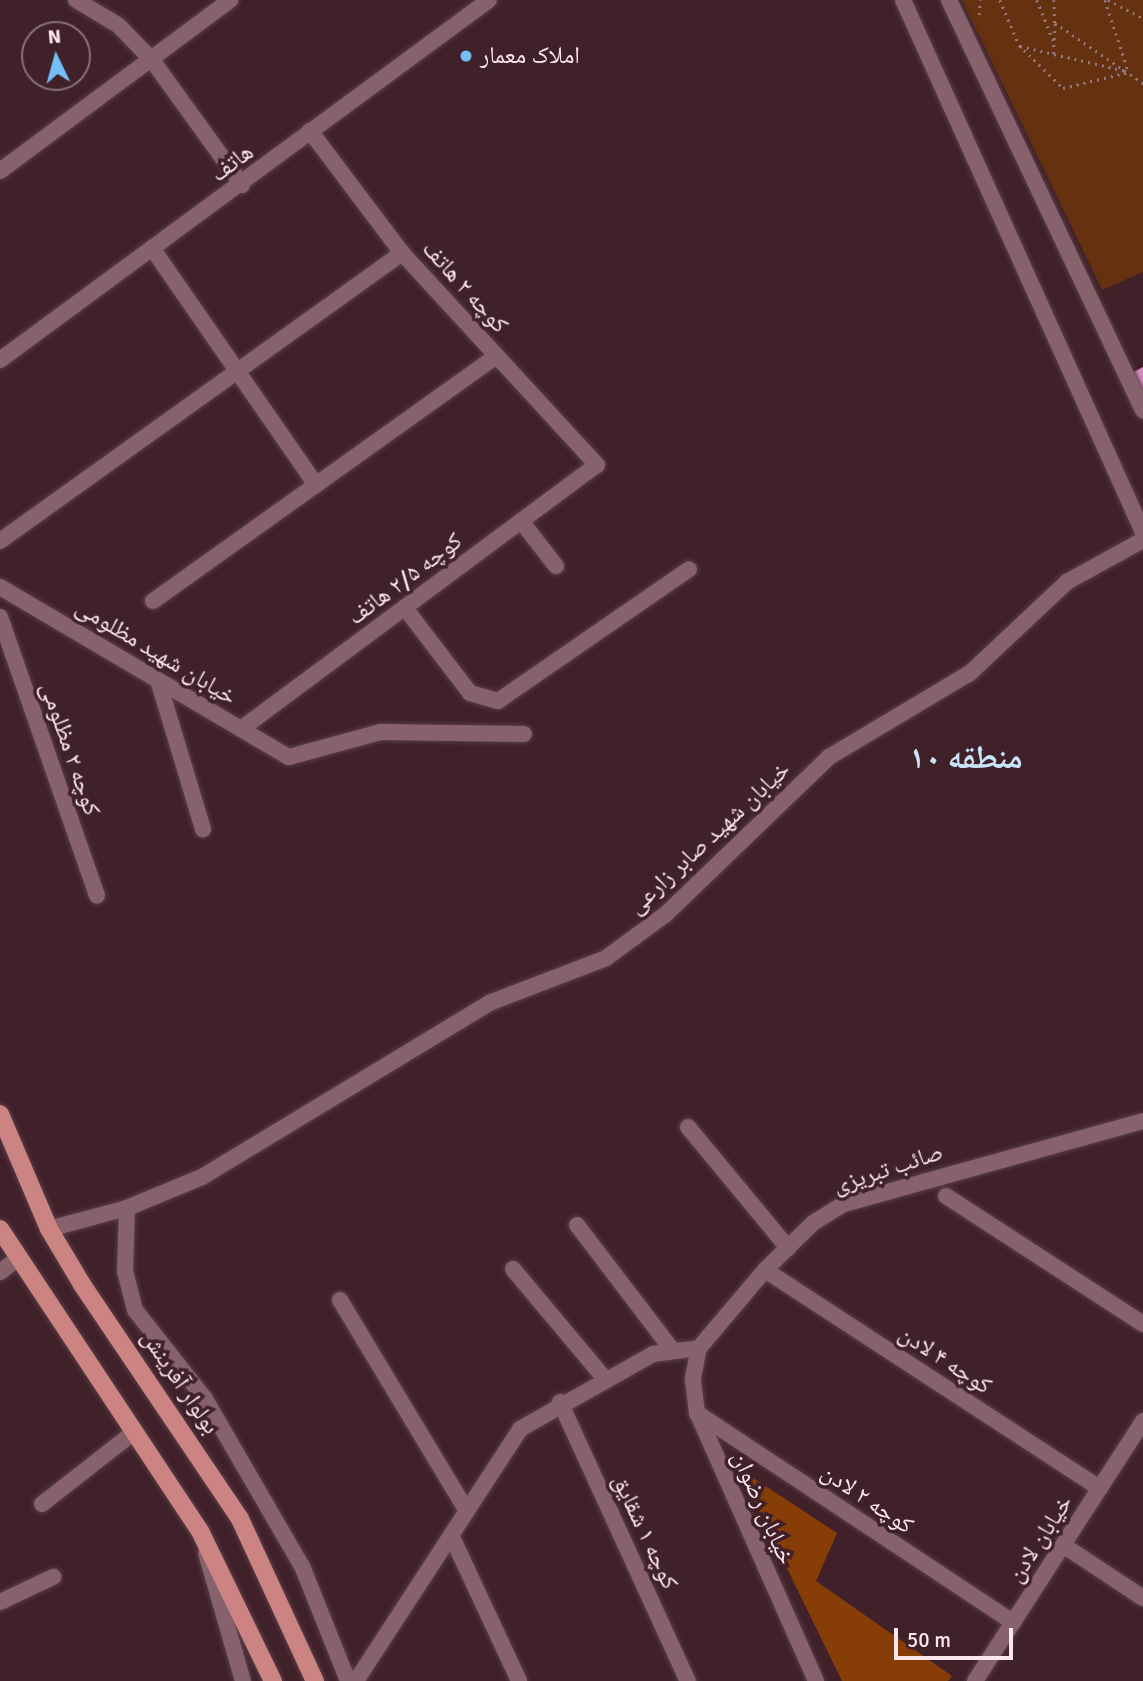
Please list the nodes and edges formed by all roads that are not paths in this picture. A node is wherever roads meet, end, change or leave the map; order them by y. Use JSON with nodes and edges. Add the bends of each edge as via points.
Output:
{"nodes":[{"id":1,"x":76,"y":0,"type":"edge"},
{"id":2,"x":230,"y":0,"type":"edge"},
{"id":3,"x":489,"y":0,"type":"edge"},
{"id":4,"x":903,"y":0,"type":"edge"},
{"id":5,"x":949,"y":0,"type":"edge"},
{"id":6,"x":152,"y":60,"type":"junction"},
{"id":7,"x":310,"y":131,"type":"junction"},
{"id":8,"x":0,"y":171,"type":"edge"},
{"id":9,"x":242,"y":186,"type":"junction"},
{"id":10,"x":152,"y":248,"type":"junction"},
{"id":11,"x":402,"y":253,"type":"junction"},
{"id":12,"x":496,"y":356,"type":"junction"},
{"id":13,"x":0,"y":360,"type":"edge"},
{"id":14,"x":237,"y":372,"type":"junction"},
{"id":15,"x":1143,"y":411,"type":"edge"},
{"id":16,"x":597,"y":465,"type":"joint"},
{"id":17,"x":316,"y":485,"type":"junction"},
{"id":18,"x":521,"y":521,"type":"junction"},
{"id":19,"x":1143,"y":532,"type":"edge"},
{"id":20,"x":1143,"y":540,"type":"edge"},
{"id":21,"x":0,"y":541,"type":"edge"},
{"id":22,"x":556,"y":566,"type":"dead end"},
{"id":23,"x":689,"y":569,"type":"dead end"},
{"id":24,"x":0,"y":587,"type":"edge"},
{"id":25,"x":153,"y":601,"type":"dead end"},
{"id":26,"x":405,"y":608,"type":"junction"},
{"id":27,"x":0,"y":617,"type":"edge"},
{"id":28,"x":158,"y":680,"type":"junction"},
{"id":29,"x":241,"y":729,"type":"junction"},
{"id":30,"x":524,"y":734,"type":"dead end"},
{"id":31,"x":204,"y":829,"type":"dead end"},
{"id":32,"x":97,"y":896,"type":"dead end"},
{"id":33,"x":0,"y":1114,"type":"edge"},
{"id":34,"x":1143,"y":1121,"type":"edge"},
{"id":35,"x":688,"y":1127,"type":"dead end"},
{"id":36,"x":946,"y":1196,"type":"dead end"},
{"id":37,"x":127,"y":1208,"type":"junction"},
{"id":38,"x":577,"y":1224,"type":"dead end"},
{"id":39,"x":0,"y":1229,"type":"edge"},
{"id":40,"x":50,"y":1229,"type":"junction"},
{"id":41,"x":788,"y":1248,"type":"junction"},
{"id":42,"x":17,"y":1259,"type":"junction"},
{"id":43,"x":513,"y":1269,"type":"dead end"},
{"id":44,"x":765,"y":1270,"type":"junction"},
{"id":45,"x":0,"y":1272,"type":"edge"},
{"id":46,"x":340,"y":1300,"type":"dead end"},
{"id":47,"x":1143,"y":1324,"type":"edge"},
{"id":48,"x":699,"y":1348,"type":"junction"},
{"id":49,"x":673,"y":1351,"type":"junction"},
{"id":50,"x":605,"y":1379,"type":"junction"},
{"id":51,"x":560,"y":1402,"type":"junction"},
{"id":52,"x":697,"y":1413,"type":"junction"},
{"id":53,"x":1143,"y":1421,"type":"edge"},
{"id":54,"x":135,"y":1432,"type":"junction"},
{"id":55,"x":1100,"y":1488,"type":"junction"},
{"id":56,"x":42,"y":1504,"type":"dead end"},
{"id":57,"x":467,"y":1511,"type":"junction"},
{"id":58,"x":201,"y":1533,"type":"junction"},
{"id":59,"x":451,"y":1535,"type":"junction"},
{"id":60,"x":1063,"y":1545,"type":"junction"},
{"id":61,"x":53,"y":1577,"type":"dead end"},
{"id":62,"x":1143,"y":1598,"type":"edge"},
{"id":63,"x":0,"y":1602,"type":"edge"},
{"id":64,"x":1013,"y":1622,"type":"junction"},
{"id":65,"x":243,"y":1681,"type":"edge"},
{"id":66,"x":273,"y":1681,"type":"edge"},
{"id":67,"x":315,"y":1681,"type":"edge"},
{"id":68,"x":348,"y":1681,"type":"edge"},
{"id":69,"x":356,"y":1681,"type":"edge"},
{"id":70,"x":519,"y":1681,"type":"edge"},
{"id":71,"x":688,"y":1681,"type":"edge"},
{"id":72,"x":816,"y":1681,"type":"edge"},
{"id":73,"x":975,"y":1681,"type":"edge"}],
"edges":[{"from":1,"to":6,"type":"street","via":[[118,24]]},
{"from":2,"to":6,"type":"street"},
{"from":3,"to":7,"type":"street","name":"هاتف"},
{"from":4,"to":19,"type":"street"},
{"from":5,"to":15,"type":"street"},
{"from":6,"to":8,"type":"street"},
{"from":6,"to":9,"type":"street"},
{"from":7,"to":9,"type":"street","name":"هاتف"},
{"from":7,"to":11,"type":"street","name":"کوچه ۲ هاتف"},
{"from":9,"to":10,"type":"street","name":"هاتف"},
{"from":10,"to":13,"type":"street","name":"هاتف"},
{"from":10,"to":14,"type":"street"},
{"from":11,"to":12,"type":"street","name":"کوچه ۲ هاتف"},
{"from":11,"to":14,"type":"street"},
{"from":12,"to":16,"type":"street","name":"کوچه ۲ هاتف"},
{"from":12,"to":17,"type":"street"},
{"from":14,"to":17,"type":"street"},
{"from":14,"to":21,"type":"street"},
{"from":16,"to":18,"type":"street","name":"کوچه ۲/۵ هاتف"},
{"from":17,"to":25,"type":"street"},
{"from":18,"to":22,"type":"street"},
{"from":18,"to":26,"type":"street","name":"کوچه ۲/۵ هاتف"},
{"from":20,"to":37,"type":"street","name":"خیابان شهید صابر زارعی","via":[[1067,582],[970,673],[829,757],[666,914],[606,958],[489,1003],[202,1177]]},
{"from":23,"to":26,"type":"street","via":[[498,701],[470,693]]},
{"from":24,"to":28,"type":"street","name":"خیابان شهید مظلومی"},
{"from":26,"to":29,"type":"street","name":"کوچه ۲/۵ هاتف"},
{"from":27,"to":32,"type":"street","name":"کوچه ۲ مظلومی"},
{"from":28,"to":29,"type":"street","name":"خیابان شهید مظلومی"},
{"from":28,"to":31,"type":"street"},
{"from":29,"to":30,"type":"street","name":"خیابان شهید مظلومی","via":[[289,757],[381,732]]},
{"from":33,"to":40,"type":"main road","name":"بولوار آفرینش"},
{"from":34,"to":41,"type":"street","name":"صائب تبریزی","via":[[880,1190],[833,1210]]},
{"from":35,"to":41,"type":"street"},
{"from":36,"to":47,"type":"street"},
{"from":37,"to":40,"type":"street","name":"خیابان شهید صابر زارعی"},
{"from":37,"to":68,"type":"street","via":[[125,1271],[135,1310],[205,1399],[290,1544]]},
{"from":38,"to":49,"type":"street"},
{"from":39,"to":42,"type":"main road"},
{"from":40,"to":67,"type":"main road","name":"بولوار آفرینش","via":[[240,1519]]},
{"from":41,"to":44,"type":"street","name":"صائب تبریزی"},
{"from":42,"to":45,"type":"street"},
{"from":42,"to":54,"type":"main road"},
{"from":43,"to":50,"type":"street"},
{"from":44,"to":48,"type":"street","name":"صائب تبریزی"},
{"from":44,"to":55,"type":"street","name":"کوچه ۴ لادن"},
{"from":46,"to":57,"type":"street"},
{"from":48,"to":49,"type":"street"},
{"from":48,"to":52,"type":"street","name":"خیابان رضوان","via":[[693,1378]]},
{"from":49,"to":50,"type":"street"},
{"from":50,"to":51,"type":"street"},
{"from":51,"to":57,"type":"street","via":[[520,1429]]},
{"from":51,"to":71,"type":"street","name":"کوچه ۱ شقایق"},
{"from":52,"to":64,"type":"street","name":"کوچه ۲ لادن"},
{"from":52,"to":72,"type":"street","name":"خیابان رضوان"},
{"from":53,"to":55,"type":"street","name":"خیابان لادن"},
{"from":54,"to":56,"type":"street"},
{"from":54,"to":58,"type":"main road"},
{"from":55,"to":60,"type":"street","name":"خیابان لادن"},
{"from":57,"to":59,"type":"street"},
{"from":58,"to":65,"type":"street"},
{"from":58,"to":66,"type":"main road"},
{"from":59,"to":69,"type":"street"},
{"from":59,"to":70,"type":"street"},
{"from":60,"to":62,"type":"street"},
{"from":60,"to":64,"type":"street","name":"خیابان لادن"},
{"from":61,"to":63,"type":"street"},
{"from":64,"to":73,"type":"street","name":"خیابان لادن"}]}
